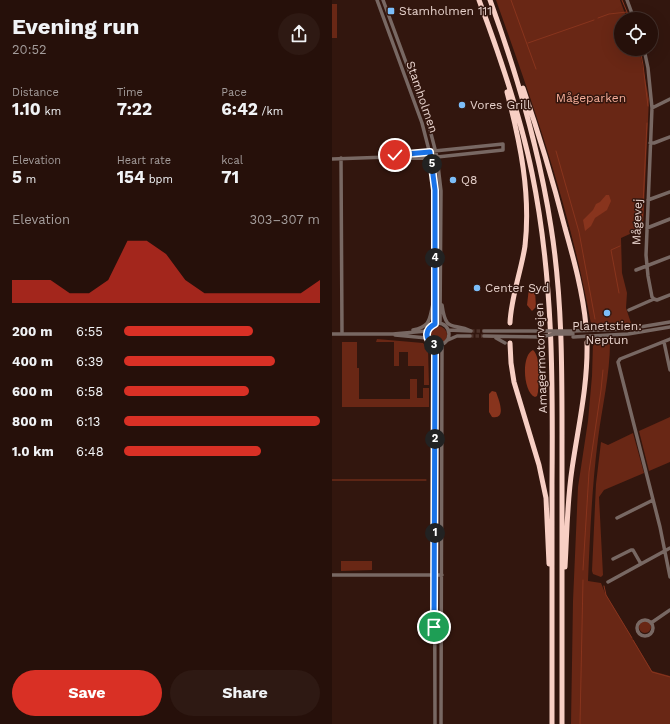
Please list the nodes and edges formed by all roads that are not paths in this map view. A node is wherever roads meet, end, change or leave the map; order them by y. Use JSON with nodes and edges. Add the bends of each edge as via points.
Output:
{"nodes":[{"id":1,"x":377,"y":0,"type":"edge"},
{"id":2,"x":383,"y":0,"type":"edge"},
{"id":3,"x":479,"y":0,"type":"edge"},
{"id":4,"x":490,"y":0,"type":"edge"},
{"id":5,"x":627,"y":0,"type":"edge"},
{"id":6,"x":631,"y":12,"type":"edge"},
{"id":7,"x":494,"y":41,"type":"junction"},
{"id":8,"x":508,"y":50,"type":"junction"},
{"id":9,"x":645,"y":56,"type":"edge"},
{"id":10,"x":670,"y":99,"type":"edge"},
{"id":11,"x":652,"y":108,"type":"junction"},
{"id":12,"x":670,"y":137,"type":"edge"},
{"id":13,"x":650,"y":143,"type":"junction"},
{"id":14,"x":436,"y":151,"type":"junction"},
{"id":15,"x":430,"y":152,"type":"junction"},
{"id":16,"x":388,"y":157,"type":"junction"},
{"id":17,"x":437,"y":157,"type":"junction"},
{"id":18,"x":341,"y":158,"type":"junction"},
{"id":19,"x":431,"y":158,"type":"junction"},
{"id":20,"x":332,"y":159,"type":"edge"},
{"id":21,"x":670,"y":192,"type":"edge"},
{"id":22,"x":648,"y":200,"type":"junction"},
{"id":23,"x":670,"y":218,"type":"edge"},
{"id":24,"x":647,"y":228,"type":"junction"},
{"id":25,"x":670,"y":257,"type":"edge"},
{"id":26,"x":646,"y":266,"type":"junction"},
{"id":27,"x":636,"y":270,"type":"dead end"},
{"id":28,"x":670,"y":295,"type":"edge"},
{"id":29,"x":435,"y":297,"type":"junction"},
{"id":30,"x":441,"y":298,"type":"junction"},
{"id":31,"x":654,"y":300,"type":"junction"},
{"id":32,"x":629,"y":310,"type":"dead end"},
{"id":33,"x":670,"y":322,"type":"edge"},
{"id":34,"x":440,"y":323,"type":"junction"},
{"id":35,"x":510,"y":323,"type":"joint"},
{"id":36,"x":435,"y":324,"type":"junction"},
{"id":37,"x":670,"y":326,"type":"edge"},
{"id":38,"x":586,"y":329,"type":"junction"},
{"id":39,"x":448,"y":330,"type":"junction"},
{"id":40,"x":427,"y":331,"type":"junction"},
{"id":41,"x":484,"y":331,"type":"tunnel mouth"},
{"id":42,"x":510,"y":331,"type":"junction"},
{"id":43,"x":332,"y":334,"type":"edge"},
{"id":44,"x":342,"y":334,"type":"junction"},
{"id":45,"x":394,"y":334,"type":"junction"},
{"id":46,"x":540,"y":334,"type":"junction"},
{"id":47,"x":573,"y":334,"type":"junction"},
{"id":48,"x":470,"y":336,"type":"tunnel mouth"},
{"id":49,"x":484,"y":336,"type":"tunnel mouth"},
{"id":50,"x":493,"y":336,"type":"junction"},
{"id":51,"x":512,"y":337,"type":"junction"},
{"id":52,"x":427,"y":338,"type":"junction"},
{"id":53,"x":587,"y":339,"type":"junction"},
{"id":54,"x":670,"y":339,"type":"edge"},
{"id":55,"x":448,"y":340,"type":"junction"},
{"id":56,"x":509,"y":342,"type":"junction"},
{"id":57,"x":664,"y":342,"type":"junction"},
{"id":58,"x":434,"y":345,"type":"junction"},
{"id":59,"x":442,"y":345,"type":"junction"},
{"id":60,"x":670,"y":370,"type":"edge"},
{"id":61,"x":435,"y":462,"type":"junction"},
{"id":62,"x":442,"y":462,"type":"junction"},
{"id":63,"x":653,"y":500,"type":"junction"},
{"id":64,"x":617,"y":518,"type":"dead end"},
{"id":65,"x":670,"y":548,"type":"edge"},
{"id":66,"x":664,"y":551,"type":"junction"},
{"id":67,"x":612,"y":559,"type":"dead end"},
{"id":68,"x":641,"y":564,"type":"junction"},
{"id":69,"x":332,"y":575,"type":"edge"},
{"id":70,"x":435,"y":575,"type":"junction"},
{"id":71,"x":442,"y":575,"type":"junction"},
{"id":72,"x":670,"y":577,"type":"edge"},
{"id":73,"x":608,"y":582,"type":"dead end"},
{"id":74,"x":670,"y":610,"type":"edge"},
{"id":75,"x":561,"y":622,"type":"junction"},
{"id":76,"x":552,"y":623,"type":"junction"},
{"id":77,"x":651,"y":623,"type":"junction"},
{"id":78,"x":434,"y":680,"type":"junction"},
{"id":79,"x":442,"y":680,"type":"junction"},
{"id":80,"x":435,"y":724,"type":"edge"},
{"id":81,"x":441,"y":724,"type":"edge"},
{"id":82,"x":552,"y":724,"type":"edge"},
{"id":83,"x":562,"y":724,"type":"edge"}],
"edges":[{"from":1,"to":15,"type":"street","name":"Stamholmen"},
{"from":2,"to":14,"type":"street","name":"Stamholmen","via":[[428,122]]},
{"from":3,"to":7,"type":"highway","name":"Amagermotorvejen"},
{"from":4,"to":8,"type":"highway","name":"Amagermotorvejen"},
{"from":5,"to":6,"type":"street"},
{"from":7,"to":35,"type":"highway","via":[[516,132],[527,193],[524,247]]},
{"from":7,"to":76,"type":"highway","name":"Amagermotorvejen","via":[[518,115],[532,172],[547,273],[552,354]]},
{"from":8,"to":38,"type":"highway","via":[[555,188],[580,287]]},
{"from":8,"to":75,"type":"highway","name":"Amagermotorvejen","via":[[527,111],[540,169],[558,278],[562,427]]},
{"from":9,"to":11,"type":"street","name":"Mågevej"},
{"from":10,"to":11,"type":"street"},
{"from":11,"to":13,"type":"street","name":"Mågevej"},
{"from":12,"to":13,"type":"street"},
{"from":13,"to":22,"type":"street","name":"Mågevej"},
{"from":14,"to":15,"type":"street"},
{"from":14,"to":17,"type":"street","name":"Stamholmen"},
{"from":14,"to":17,"type":"street","via":[[503,144],[503,150]]},
{"from":15,"to":16,"type":"street"},
{"from":15,"to":19,"type":"street","name":"Stamholmen"},
{"from":16,"to":18,"type":"street"},
{"from":16,"to":19,"type":"street"},
{"from":17,"to":19,"type":"street"},
{"from":17,"to":30,"type":"street","name":"Stamholmen","via":[[441,191]]},
{"from":18,"to":20,"type":"street"},
{"from":18,"to":44,"type":"street"},
{"from":19,"to":29,"type":"street","name":"Stamholmen","via":[[435,190]]},
{"from":21,"to":22,"type":"street"},
{"from":22,"to":24,"type":"street","name":"Mågevej"},
{"from":23,"to":24,"type":"street"},
{"from":24,"to":26,"type":"street","name":"Mågevej"},
{"from":25,"to":26,"type":"street"},
{"from":26,"to":27,"type":"street"},
{"from":26,"to":31,"type":"street","name":"Mågevej"},
{"from":28,"to":31,"type":"street"},
{"from":29,"to":36,"type":"street","name":"Stamholmen"},
{"from":29,"to":45,"type":"street","via":[[429,322],[424,328]]},
{"from":30,"to":34,"type":"street","name":"Stamholmen"},
{"from":30,"to":39,"type":"street","via":[[445,319],[454,327],[472,331]]},
{"from":31,"to":32,"type":"street"},
{"from":33,"to":38,"type":"street","via":[[628,329]]},
{"from":34,"to":36,"type":"street"},
{"from":34,"to":39,"type":"street"},
{"from":35,"to":42,"type":"street"},
{"from":36,"to":40,"type":"street"},
{"from":37,"to":53,"type":"street"},
{"from":38,"to":47,"type":"street"},
{"from":38,"to":53,"type":"street"},
{"from":39,"to":55,"type":"street"},
{"from":40,"to":45,"type":"street"},
{"from":40,"to":52,"type":"street"},
{"from":41,"to":42,"type":"street"},
{"from":42,"to":46,"type":"street"},
{"from":42,"to":51,"type":"street"},
{"from":43,"to":44,"type":"street"},
{"from":44,"to":45,"type":"street"},
{"from":45,"to":52,"type":"street"},
{"from":46,"to":47,"type":"street","bridge":true},
{"from":46,"to":47,"type":"street","bridge":true,"via":[[550,331]]},
{"from":46,"to":51,"type":"street"},
{"from":47,"to":53,"type":"street"},
{"from":48,"to":55,"type":"street","via":[[457,336]]},
{"from":49,"to":50,"type":"street"},
{"from":50,"to":51,"type":"street"},
{"from":50,"to":56,"type":"street"},
{"from":51,"to":56,"type":"street"},
{"from":52,"to":58,"type":"street"},
{"from":53,"to":75,"type":"highway","via":[[584,402],[568,509]]},
{"from":54,"to":57,"type":"street"},
{"from":55,"to":59,"type":"street"},
{"from":56,"to":76,"type":"highway","via":[[514,382],[533,442],[546,498]]},
{"from":57,"to":60,"type":"street"},
{"from":57,"to":63,"type":"street","via":[[618,362]]},
{"from":58,"to":59,"type":"street"},
{"from":58,"to":61,"type":"street"},
{"from":59,"to":62,"type":"street"},
{"from":61,"to":62,"type":"street"},
{"from":61,"to":70,"type":"street"},
{"from":62,"to":71,"type":"street"},
{"from":63,"to":64,"type":"street"},
{"from":63,"to":66,"type":"street"},
{"from":65,"to":66,"type":"street"},
{"from":66,"to":68,"type":"street"},
{"from":66,"to":72,"type":"street"},
{"from":67,"to":68,"type":"street","via":[[633,550]]},
{"from":68,"to":73,"type":"street"},
{"from":69,"to":70,"type":"street"},
{"from":70,"to":71,"type":"street"},
{"from":70,"to":78,"type":"street"},
{"from":71,"to":79,"type":"street"},
{"from":74,"to":77,"type":"street"},
{"from":75,"to":83,"type":"highway","name":"Amagermotorvejen"},
{"from":76,"to":82,"type":"highway","name":"Amagermotorvejen"},
{"from":77,"to":77,"type":"street","via":[[640,621],[637,628],[639,633],[650,634],[653,627]]},
{"from":78,"to":79,"type":"street"},
{"from":78,"to":80,"type":"street"},
{"from":79,"to":81,"type":"street"}]}
